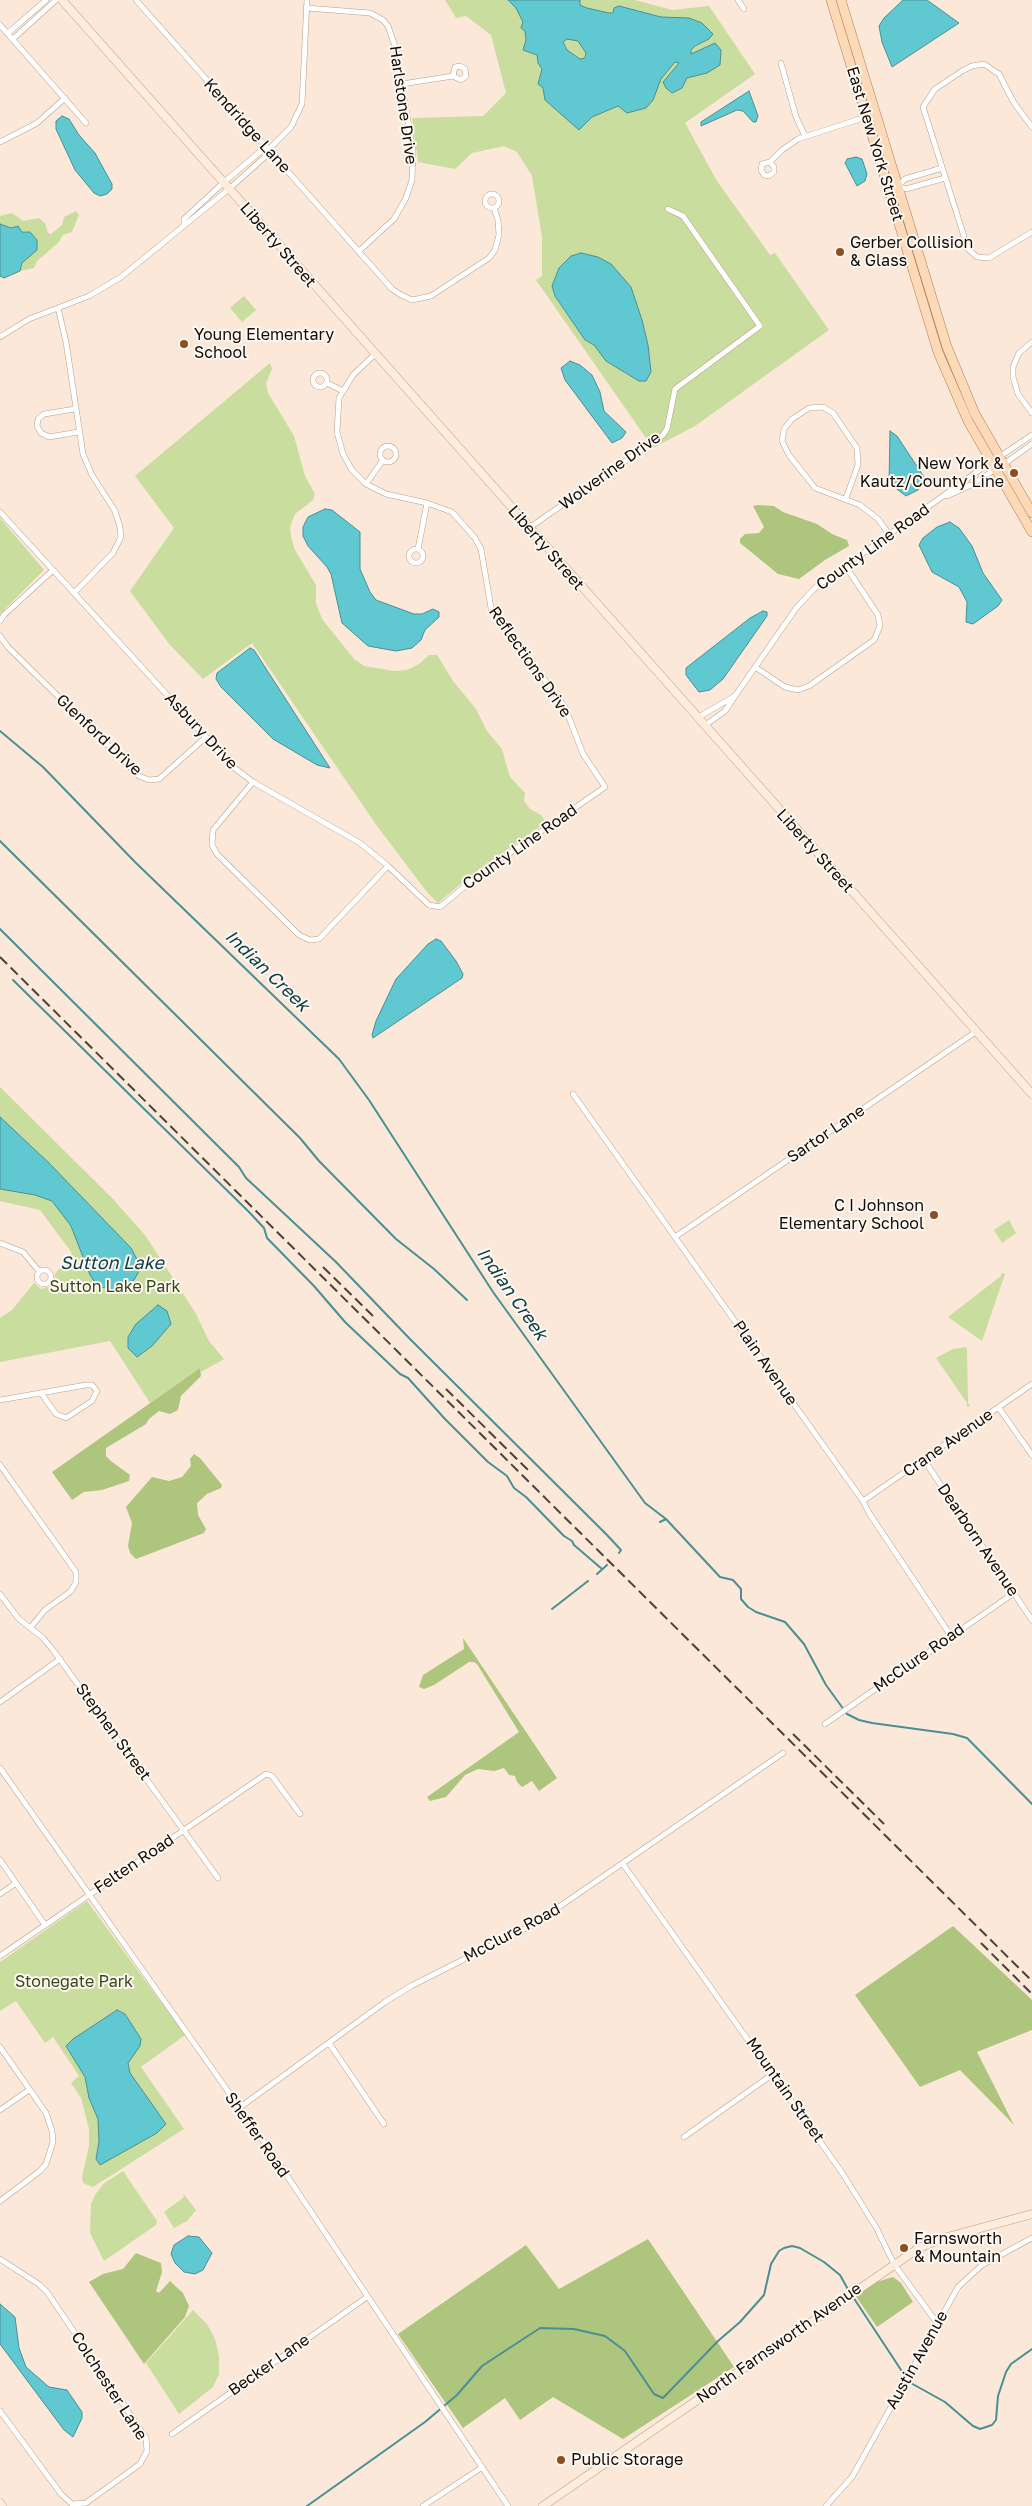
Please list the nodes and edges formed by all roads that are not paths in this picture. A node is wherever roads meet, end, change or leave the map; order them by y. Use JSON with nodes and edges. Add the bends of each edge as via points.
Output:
{"nodes":[{"id":1,"x":46,"y":0,"type":"edge"},
{"id":2,"x":56,"y":0,"type":"edge"},
{"id":3,"x":62,"y":0,"type":"edge"},
{"id":4,"x":136,"y":0,"type":"edge"},
{"id":5,"x":307,"y":0,"type":"edge"},
{"id":6,"x":738,"y":0,"type":"edge"},
{"id":7,"x":831,"y":0,"type":"edge"},
{"id":8,"x":842,"y":0,"type":"edge"},
{"id":9,"x":306,"y":8,"type":"junction"},
{"id":10,"x":744,"y":9,"type":"dead end"},
{"id":11,"x":0,"y":25,"type":"edge"},
{"id":12,"x":8,"y":33,"type":"junction"},
{"id":13,"x":13,"y":39,"type":"junction"},
{"id":14,"x":781,"y":63,"type":"dead end"},
{"id":15,"x":453,"y":76,"type":"dead end"},
{"id":16,"x":402,"y":84,"type":"junction"},
{"id":17,"x":65,"y":98,"type":"junction"},
{"id":18,"x":866,"y":116,"type":"junction"},
{"id":19,"x":86,"y":123,"type":"dead end"},
{"id":20,"x":1032,"y":127,"type":"edge"},
{"id":21,"x":805,"y":136,"type":"junction"},
{"id":22,"x":0,"y":142,"type":"edge"},
{"id":23,"x":268,"y":150,"type":"junction"},
{"id":24,"x":770,"y":162,"type":"dead end"},
{"id":25,"x":942,"y":168,"type":"junction"},
{"id":26,"x":945,"y":178,"type":"junction"},
{"id":27,"x":226,"y":186,"type":"junction"},
{"id":28,"x":893,"y":188,"type":"junction"},
{"id":29,"x":494,"y":208,"type":"dead end"},
{"id":30,"x":668,"y":209,"type":"dead end"},
{"id":31,"x":1032,"y":232,"type":"edge"},
{"id":32,"x":359,"y":251,"type":"junction"},
{"id":33,"x":58,"y":308,"type":"junction"},
{"id":34,"x":0,"y":337,"type":"edge"},
{"id":35,"x":1032,"y":342,"type":"edge"},
{"id":36,"x":375,"y":354,"type":"junction"},
{"id":37,"x":327,"y":383,"type":"dead end"},
{"id":38,"x":343,"y":391,"type":"junction"},
{"id":39,"x":75,"y":409,"type":"junction"},
{"id":40,"x":1032,"y":413,"type":"edge"},
{"id":41,"x":78,"y":432,"type":"junction"},
{"id":42,"x":1032,"y":434,"type":"edge"},
{"id":43,"x":1032,"y":444,"type":"edge"},
{"id":44,"x":383,"y":460,"type":"dead end"},
{"id":45,"x":1002,"y":460,"type":"junction"},
{"id":46,"x":993,"y":465,"type":"junction"},
{"id":47,"x":366,"y":484,"type":"junction"},
{"id":48,"x":943,"y":497,"type":"junction"},
{"id":49,"x":846,"y":498,"type":"junction"},
{"id":50,"x":426,"y":503,"type":"junction"},
{"id":51,"x":0,"y":512,"type":"edge"},
{"id":52,"x":1032,"y":513,"type":"edge"},
{"id":53,"x":529,"y":528,"type":"junction"},
{"id":54,"x":1032,"y":532,"type":"edge"},
{"id":55,"x":889,"y":534,"type":"junction"},
{"id":56,"x":418,"y":549,"type":"dead end"},
{"id":57,"x":845,"y":565,"type":"junction"},
{"id":58,"x":53,"y":570,"type":"junction"},
{"id":59,"x":74,"y":593,"type":"junction"},
{"id":60,"x":0,"y":621,"type":"edge"},
{"id":61,"x":0,"y":636,"type":"edge"},
{"id":62,"x":755,"y":667,"type":"junction"},
{"id":63,"x":735,"y":696,"type":"junction"},
{"id":64,"x":697,"y":718,"type":"junction"},
{"id":65,"x":704,"y":726,"type":"junction"},
{"id":66,"x":206,"y":738,"type":"junction"},
{"id":67,"x":254,"y":782,"type":"junction"},
{"id":68,"x":605,"y":787,"type":"joint"},
{"id":69,"x":388,"y":866,"type":"junction"},
{"id":70,"x":436,"y":907,"type":"joint"},
{"id":71,"x":976,"y":1031,"type":"junction"},
{"id":72,"x":573,"y":1094,"type":"dead end"},
{"id":73,"x":1032,"y":1094,"type":"edge"},
{"id":74,"x":675,"y":1237,"type":"junction"},
{"id":75,"x":0,"y":1243,"type":"edge"},
{"id":76,"x":39,"y":1271,"type":"dead end"},
{"id":77,"x":1032,"y":1384,"type":"edge"},
{"id":78,"x":42,"y":1393,"type":"junction"},
{"id":79,"x":0,"y":1400,"type":"edge"},
{"id":80,"x":999,"y":1408,"type":"junction"},
{"id":81,"x":1032,"y":1455,"type":"edge"},
{"id":82,"x":924,"y":1460,"type":"junction"},
{"id":83,"x":0,"y":1464,"type":"edge"},
{"id":84,"x":863,"y":1501,"type":"junction"},
{"id":85,"x":1014,"y":1593,"type":"junction"},
{"id":86,"x":0,"y":1594,"type":"edge"},
{"id":87,"x":1032,"y":1620,"type":"edge"},
{"id":88,"x":30,"y":1628,"type":"junction"},
{"id":89,"x":951,"y":1636,"type":"junction"},
{"id":90,"x":60,"y":1659,"type":"junction"},
{"id":91,"x":0,"y":1702,"type":"edge"},
{"id":92,"x":825,"y":1724,"type":"dead end"},
{"id":93,"x":783,"y":1753,"type":"dead end"},
{"id":94,"x":0,"y":1768,"type":"edge"},
{"id":95,"x":300,"y":1814,"type":"dead end"},
{"id":96,"x":184,"y":1830,"type":"junction"},
{"id":97,"x":0,"y":1860,"type":"edge"},
{"id":98,"x":623,"y":1864,"type":"junction"},
{"id":99,"x":218,"y":1878,"type":"dead end"},
{"id":100,"x":16,"y":1883,"type":"junction"},
{"id":101,"x":1,"y":1890,"type":"edge"},
{"id":102,"x":90,"y":1894,"type":"junction"},
{"id":103,"x":45,"y":1926,"type":"junction"},
{"id":104,"x":0,"y":1956,"type":"edge"},
{"id":105,"x":329,"y":2043,"type":"junction"},
{"id":106,"x":0,"y":2047,"type":"edge"},
{"id":107,"x":773,"y":2074,"type":"junction"},
{"id":108,"x":29,"y":2090,"type":"junction"},
{"id":109,"x":239,"y":2108,"type":"junction"},
{"id":110,"x":0,"y":2110,"type":"edge"},
{"id":111,"x":384,"y":2124,"type":"dead end"},
{"id":112,"x":684,"y":2137,"type":"dead end"},
{"id":113,"x":0,"y":2201,"type":"edge"},
{"id":114,"x":1032,"y":2214,"type":"edge"},
{"id":115,"x":1032,"y":2238,"type":"edge"},
{"id":116,"x":0,"y":2259,"type":"edge"},
{"id":117,"x":894,"y":2264,"type":"junction"},
{"id":118,"x":367,"y":2297,"type":"junction"},
{"id":119,"x":937,"y":2322,"type":"junction"},
{"id":120,"x":0,"y":2411,"type":"edge"},
{"id":121,"x":172,"y":2434,"type":"dead end"},
{"id":122,"x":481,"y":2468,"type":"junction"},
{"id":123,"x":0,"y":2503,"type":"edge"},
{"id":124,"x":2,"y":2506,"type":"edge"},
{"id":125,"x":423,"y":2506,"type":"edge"},
{"id":126,"x":508,"y":2506,"type":"edge"},
{"id":127,"x":543,"y":2506,"type":"edge"},
{"id":128,"x":826,"y":2506,"type":"edge"}],
"edges":[{"from":1,"to":12,"type":"street"},
{"from":2,"to":13,"type":"street"},
{"from":3,"to":27,"type":"street","name":"Liberty Street"},
{"from":4,"to":23,"type":"street","name":"Kendridge Lane"},
{"from":5,"to":9,"type":"street"},
{"from":6,"to":10,"type":"street"},
{"from":7,"to":18,"type":"main road","name":"East New York Street"},
{"from":8,"to":28,"type":"main road","name":"East New York Street"},
{"from":9,"to":16,"type":"street","name":"Harlstone Drive","via":[[360,10],[382,20],[394,40]]},
{"from":9,"to":23,"type":"street","via":[[302,104],[291,127]]},
{"from":11,"to":12,"type":"street"},
{"from":12,"to":13,"type":"street"},
{"from":13,"to":17,"type":"street"},
{"from":14,"to":21,"type":"street","via":[[796,117]]},
{"from":15,"to":16,"type":"street"},
{"from":16,"to":32,"type":"street","name":"Harlstone Drive","via":[[414,158],[412,180],[398,213]]},
{"from":17,"to":19,"type":"street"},
{"from":17,"to":22,"type":"street","via":[[37,123]]},
{"from":18,"to":21,"type":"street"},
{"from":18,"to":28,"type":"main road","name":"East New York Street"},
{"from":20,"to":25,"type":"street","via":[[994,69],[984,64],[972,66],[934,89],[923,106]]},
{"from":21,"to":24,"type":"street"},
{"from":23,"to":27,"type":"street","via":[[266,156]]},
{"from":23,"to":32,"type":"street","name":"Kendridge Lane"},
{"from":25,"to":26,"type":"street"},
{"from":25,"to":28,"type":"street","via":[[906,178]]},
{"from":26,"to":28,"type":"street","via":[[906,190]]},
{"from":26,"to":31,"type":"street","via":[[966,244],[977,257],[993,257]]},
{"from":27,"to":33,"type":"street","via":[[121,277],[89,296]]},
{"from":27,"to":36,"type":"street","name":"Liberty Street"},
{"from":28,"to":45,"type":"main road","name":"East New York Street","via":[[947,347],[968,399]]},
{"from":28,"to":46,"type":"main road","name":"East New York Street","via":[[944,368]]},
{"from":29,"to":32,"type":"street","name":"Kendridge Lane","via":[[499,235],[492,254],[426,298],[412,300],[397,293]]},
{"from":30,"to":53,"type":"street","name":"Wolverine Drive","via":[[684,216],[760,326],[674,389],[663,435]]},
{"from":33,"to":34,"type":"street","via":[[29,319]]},
{"from":33,"to":39,"type":"street"},
{"from":35,"to":40,"type":"street","via":[[1019,353],[1013,377],[1018,394]]},
{"from":36,"to":38,"type":"street","name":"Reflections Drive","via":[[353,375]]},
{"from":36,"to":53,"type":"street","name":"Liberty Street"},
{"from":37,"to":38,"type":"street"},
{"from":38,"to":47,"type":"street","name":"Reflections Drive","via":[[339,398],[338,440],[348,464]]},
{"from":39,"to":41,"type":"street"},
{"from":39,"to":41,"type":"street","via":[[44,414],[38,419],[37,426],[49,437]]},
{"from":41,"to":59,"type":"street","via":[[88,468],[118,518],[121,538],[111,556]]},
{"from":42,"to":45,"type":"street"},
{"from":43,"to":45,"type":"street"},
{"from":44,"to":47,"type":"street"},
{"from":45,"to":46,"type":"street"},
{"from":45,"to":46,"type":"street"},
{"from":45,"to":52,"type":"main road","name":"East New York Street"},
{"from":46,"to":48,"type":"street","name":"County Line Road","via":[[963,480]]},
{"from":46,"to":48,"type":"street","name":"County Line Road","via":[[971,484]]},
{"from":46,"to":54,"type":"main road","name":"East New York Street"},
{"from":47,"to":50,"type":"street","name":"Reflections Drive","via":[[386,494]]},
{"from":48,"to":55,"type":"street","name":"County Line Road"},
{"from":49,"to":49,"type":"street","via":[[815,488],[784,447],[782,435],[787,424],[809,408],[823,407],[833,413],[857,448],[858,465]]},
{"from":49,"to":55,"type":"street","via":[[868,510]]},
{"from":50,"to":56,"type":"street"},
{"from":50,"to":68,"type":"street","name":"Reflections Drive","via":[[452,512],[478,542],[491,608],[565,707],[583,754]]},
{"from":51,"to":58,"type":"street","name":"Asbury Drive"},
{"from":53,"to":64,"type":"street","name":"Liberty Street"},
{"from":55,"to":57,"type":"street","name":"County Line Road"},
{"from":57,"to":62,"type":"street","name":"County Line Road","via":[[817,586],[797,607]]},
{"from":57,"to":62,"type":"street","via":[[878,615],[880,626],[874,640],[809,686],[798,690],[785,687]]},
{"from":58,"to":59,"type":"street","name":"Asbury Drive"},
{"from":58,"to":60,"type":"street"},
{"from":59,"to":66,"type":"street","name":"Asbury Drive"},
{"from":61,"to":66,"type":"street","name":"Glenford Drive","via":[[139,776],[159,779]]},
{"from":62,"to":63,"type":"street","name":"County Line Road"},
{"from":63,"to":64,"type":"street","name":"County Line Road"},
{"from":63,"to":65,"type":"street","name":"County Line Road","via":[[725,710]]},
{"from":64,"to":65,"type":"street","name":"Liberty Street"},
{"from":65,"to":71,"type":"street","name":"Liberty Street"},
{"from":66,"to":67,"type":"street","name":"Asbury Drive","via":[[232,766]]},
{"from":67,"to":69,"type":"street","name":"Asbury Drive","via":[[348,836]]},
{"from":67,"to":69,"type":"street","via":[[213,830],[212,845],[217,854],[299,935],[310,940],[320,938]]},
{"from":68,"to":70,"type":"street","name":"County Line Road"},
{"from":69,"to":70,"type":"street","name":"Asbury Drive","via":[[429,905]]},
{"from":71,"to":73,"type":"street","name":"Liberty Street"},
{"from":71,"to":74,"type":"street","name":"Sartor Lane"},
{"from":72,"to":74,"type":"street","name":"Plain Avenue"},
{"from":74,"to":84,"type":"street","name":"Plain Avenue"},
{"from":75,"to":76,"type":"street","via":[[23,1252]]},
{"from":77,"to":80,"type":"street","name":"Crane Avenue"},
{"from":78,"to":78,"type":"street","via":[[56,1414],[66,1418],[92,1400],[97,1391],[92,1385],[86,1385]]},
{"from":78,"to":79,"type":"street"},
{"from":80,"to":81,"type":"street"},
{"from":80,"to":82,"type":"street","name":"Crane Avenue"},
{"from":82,"to":84,"type":"street","name":"Crane Avenue"},
{"from":82,"to":85,"type":"street","name":"Dearborn Avenue"},
{"from":83,"to":88,"type":"street","via":[[76,1572],[76,1582],[71,1591],[45,1610]]},
{"from":84,"to":89,"type":"street","name":"Plain Avenue"},
{"from":85,"to":87,"type":"street","name":"Dearborn Avenue"},
{"from":85,"to":89,"type":"street","name":"McClure Road"},
{"from":86,"to":88,"type":"street","name":"Stephen Street"},
{"from":88,"to":90,"type":"street","name":"Stephen Street"},
{"from":89,"to":92,"type":"street","name":"McClure Road"},
{"from":90,"to":91,"type":"street"},
{"from":90,"to":96,"type":"street","name":"Stephen Street"},
{"from":93,"to":98,"type":"street","name":"McClure Road"},
{"from":94,"to":102,"type":"street","name":"Sheffer Road"},
{"from":95,"to":96,"type":"street","name":"Felten Road","via":[[269,1774]]},
{"from":96,"to":99,"type":"street","name":"Stephen Street"},
{"from":96,"to":102,"type":"street","name":"Felten Road"},
{"from":97,"to":100,"type":"street"},
{"from":98,"to":105,"type":"street","name":"McClure Road","via":[[534,1924],[397,1994]]},
{"from":98,"to":107,"type":"street","name":"Mountain Street"},
{"from":100,"to":101,"type":"street"},
{"from":100,"to":103,"type":"street"},
{"from":102,"to":103,"type":"street","name":"Felten Road"},
{"from":102,"to":109,"type":"street","name":"Sheffer Road"},
{"from":103,"to":104,"type":"street","name":"Felten Road"},
{"from":105,"to":109,"type":"street","name":"McClure Road"},
{"from":105,"to":111,"type":"street"},
{"from":106,"to":108,"type":"street"},
{"from":107,"to":112,"type":"street"},
{"from":107,"to":117,"type":"street","name":"Mountain Street","via":[[843,2174]]},
{"from":108,"to":110,"type":"street"},
{"from":108,"to":113,"type":"street","via":[[50,2121],[50,2154],[40,2171]]},
{"from":109,"to":118,"type":"street","name":"Sheffer Road"},
{"from":114,"to":117,"type":"street","name":"North Farnsworth Avenue","via":[[940,2239]]},
{"from":115,"to":119,"type":"street","name":"Austin Avenue","via":[[970,2274]]},
{"from":116,"to":120,"type":"street","name":"Colchester Lane","via":[[47,2292],[146,2438],[147,2451],[140,2464],[86,2503],[72,2504],[61,2494]]},
{"from":117,"to":119,"type":"street","name":"Mountain Street"},
{"from":117,"to":127,"type":"street","name":"North Farnsworth Avenue"},
{"from":118,"to":121,"type":"street","name":"Becker Lane"},
{"from":118,"to":122,"type":"street","name":"Sheffer Road"},
{"from":119,"to":128,"type":"street","name":"Austin Avenue","via":[[852,2477]]},
{"from":122,"to":125,"type":"street"},
{"from":122,"to":126,"type":"street","name":"Sheffer Road"},
{"from":123,"to":124,"type":"street"}]}
